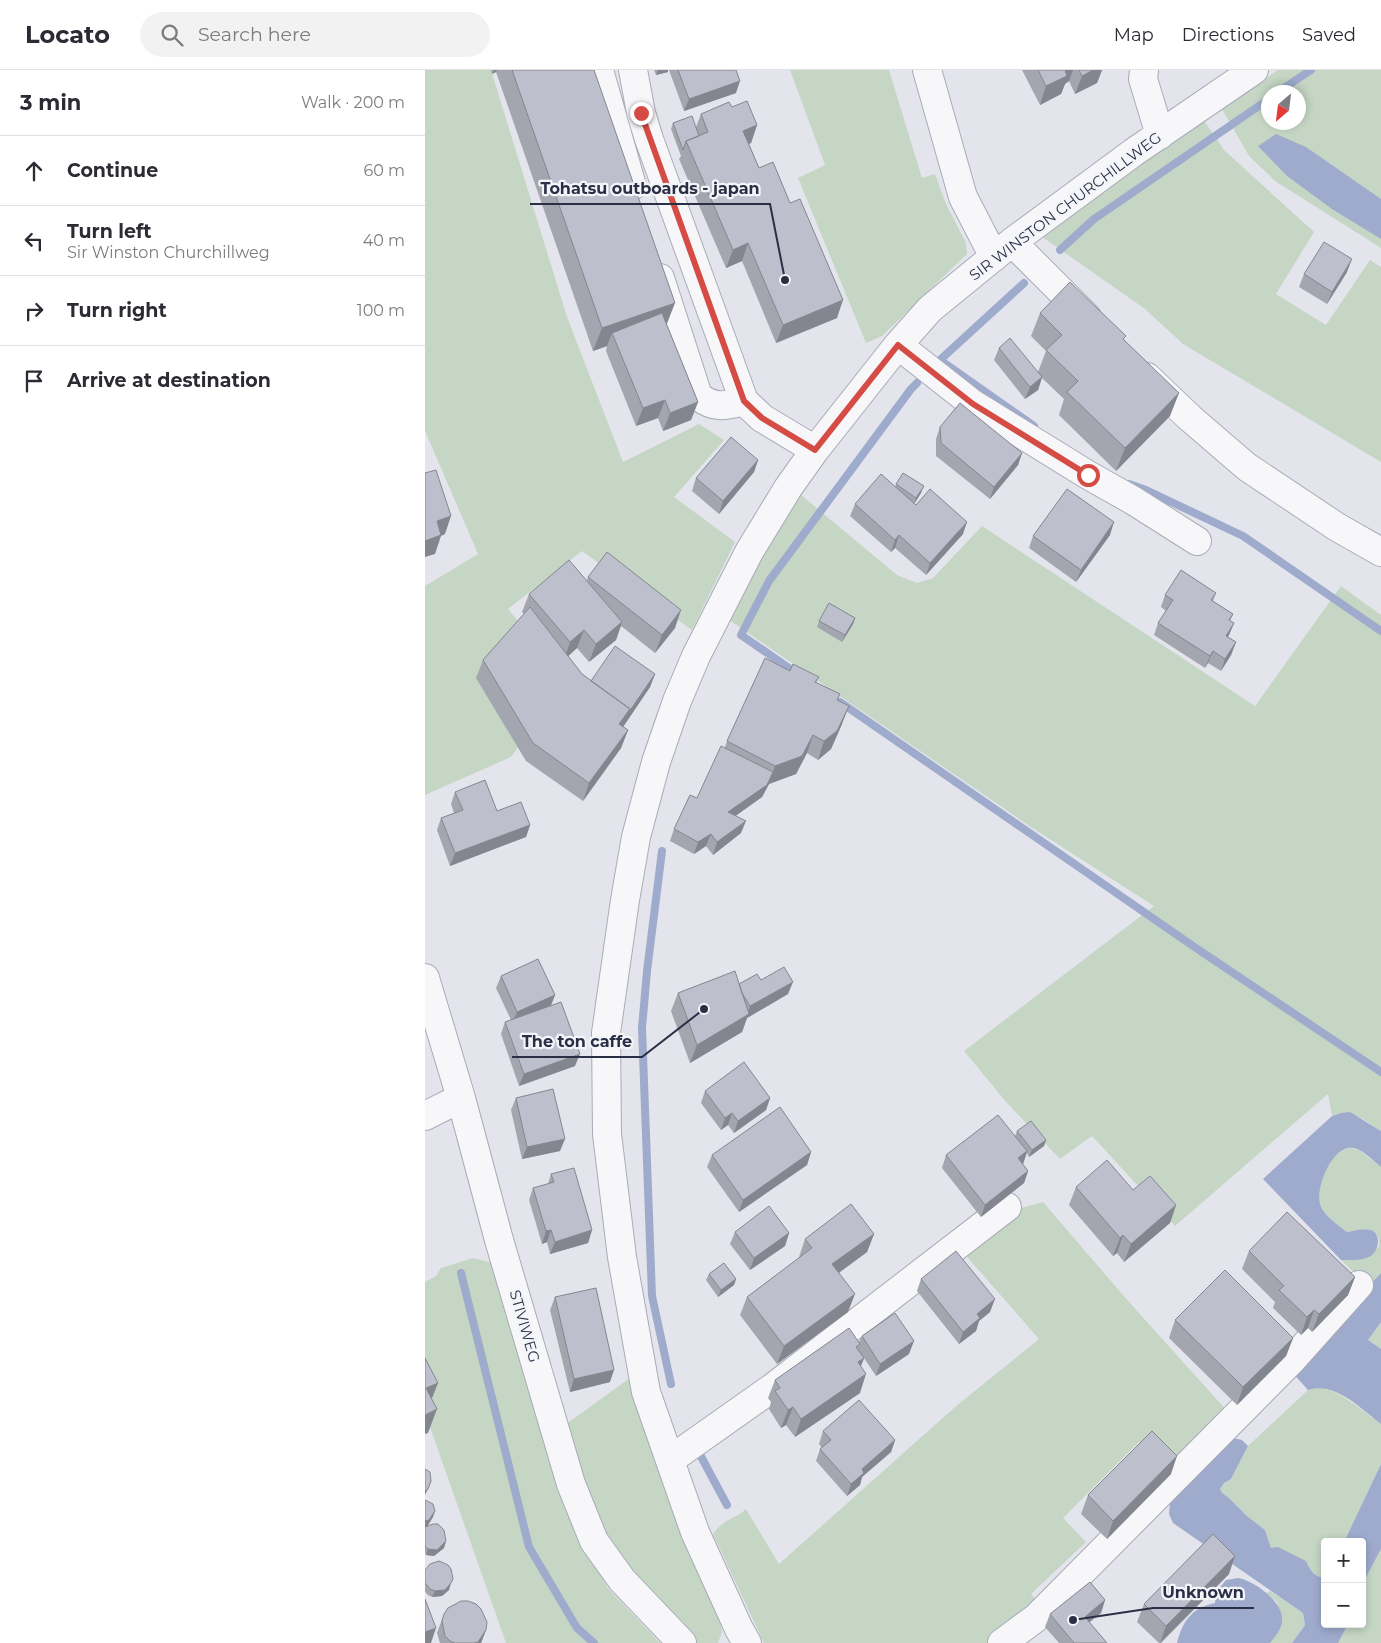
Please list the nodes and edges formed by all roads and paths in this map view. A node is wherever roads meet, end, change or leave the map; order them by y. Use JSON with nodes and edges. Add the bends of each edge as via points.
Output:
{"nodes":[{"id":1,"x":599,"y":70,"type":"edge"},
{"id":2,"x":633,"y":70,"type":"edge"},
{"id":3,"x":927,"y":70,"type":"edge"},
{"id":4,"x":1144,"y":70,"type":"edge"},
{"id":5,"x":1254,"y":70,"type":"edge"},
{"id":6,"x":1160,"y":135,"type":"junction"},
{"id":7,"x":637,"y":206,"type":"edge"},
{"id":8,"x":1003,"y":250,"type":"junction"},
{"id":9,"x":652,"y":251,"type":"edge"},
{"id":10,"x":1101,"y":331,"type":"edge"},
{"id":11,"x":898,"y":345,"type":"junction"},
{"id":12,"x":1129,"y":359,"type":"edge"},
{"id":13,"x":744,"y":401,"type":"junction"},
{"id":14,"x":815,"y":450,"type":"junction"},
{"id":15,"x":1197,"y":541,"type":"dead end"},
{"id":16,"x":1381,"y":552,"type":"edge"},
{"id":17,"x":425,"y":978,"type":"edge"},
{"id":18,"x":461,"y":1098,"type":"junction"},
{"id":19,"x":425,"y":1116,"type":"edge"},
{"id":20,"x":1007,"y":1207,"type":"dead end"},
{"id":21,"x":1359,"y":1285,"type":"dead end"},
{"id":22,"x":670,"y":1460,"type":"junction"},
{"id":23,"x":1019,"y":1638,"type":"edge"},
{"id":24,"x":682,"y":1643,"type":"edge"},
{"id":25,"x":747,"y":1643,"type":"edge"}],
"edges":[{"from":1,"to":7,"type":"street"},
{"from":2,"to":13,"type":"street","via":[[649,139]]},
{"from":3,"to":8,"type":"street","via":[[963,197]]},
{"from":4,"to":6,"type":"street","via":[[1143,79]]},
{"from":5,"to":6,"type":"street","name":"SIR WINSTON CHURCHILLWEG"},
{"from":6,"to":8,"type":"street","name":"SIR WINSTON CHURCHILLWEG"},
{"from":8,"to":10,"type":"street"},
{"from":8,"to":11,"type":"street","name":"SIR WINSTON CHURCHILLWEG","via":[[930,310]]},
{"from":9,"to":13,"type":"street","via":[[698,396],[705,402],[723,407]]},
{"from":11,"to":14,"type":"street","name":"SIR WINSTON CHURCHILLWEG"},
{"from":11,"to":15,"type":"street","via":[[973,404]]},
{"from":12,"to":16,"type":"street","via":[[1247,467]]},
{"from":13,"to":14,"type":"street","via":[[762,418]]},
{"from":14,"to":22,"type":"street","name":"SIR WINSTON CHURCHILLWEG","via":[[749,552],[695,656],[677,701],[656,762],[636,838],[618,948],[606,1033],[607,1134],[622,1256],[646,1392]]},
{"from":17,"to":18,"type":"street","name":"STIVIWEG"},
{"from":18,"to":19,"type":"street"},
{"from":18,"to":24,"type":"street","name":"STIVIWEG","via":[[571,1484],[595,1541],[622,1580]]},
{"from":20,"to":22,"type":"street","via":[[772,1388]]},
{"from":21,"to":23,"type":"street","via":[[1284,1368]]},
{"from":22,"to":25,"type":"street","name":"SIR WINSTON CHURCHILLWEG","via":[[695,1532]]}]}
